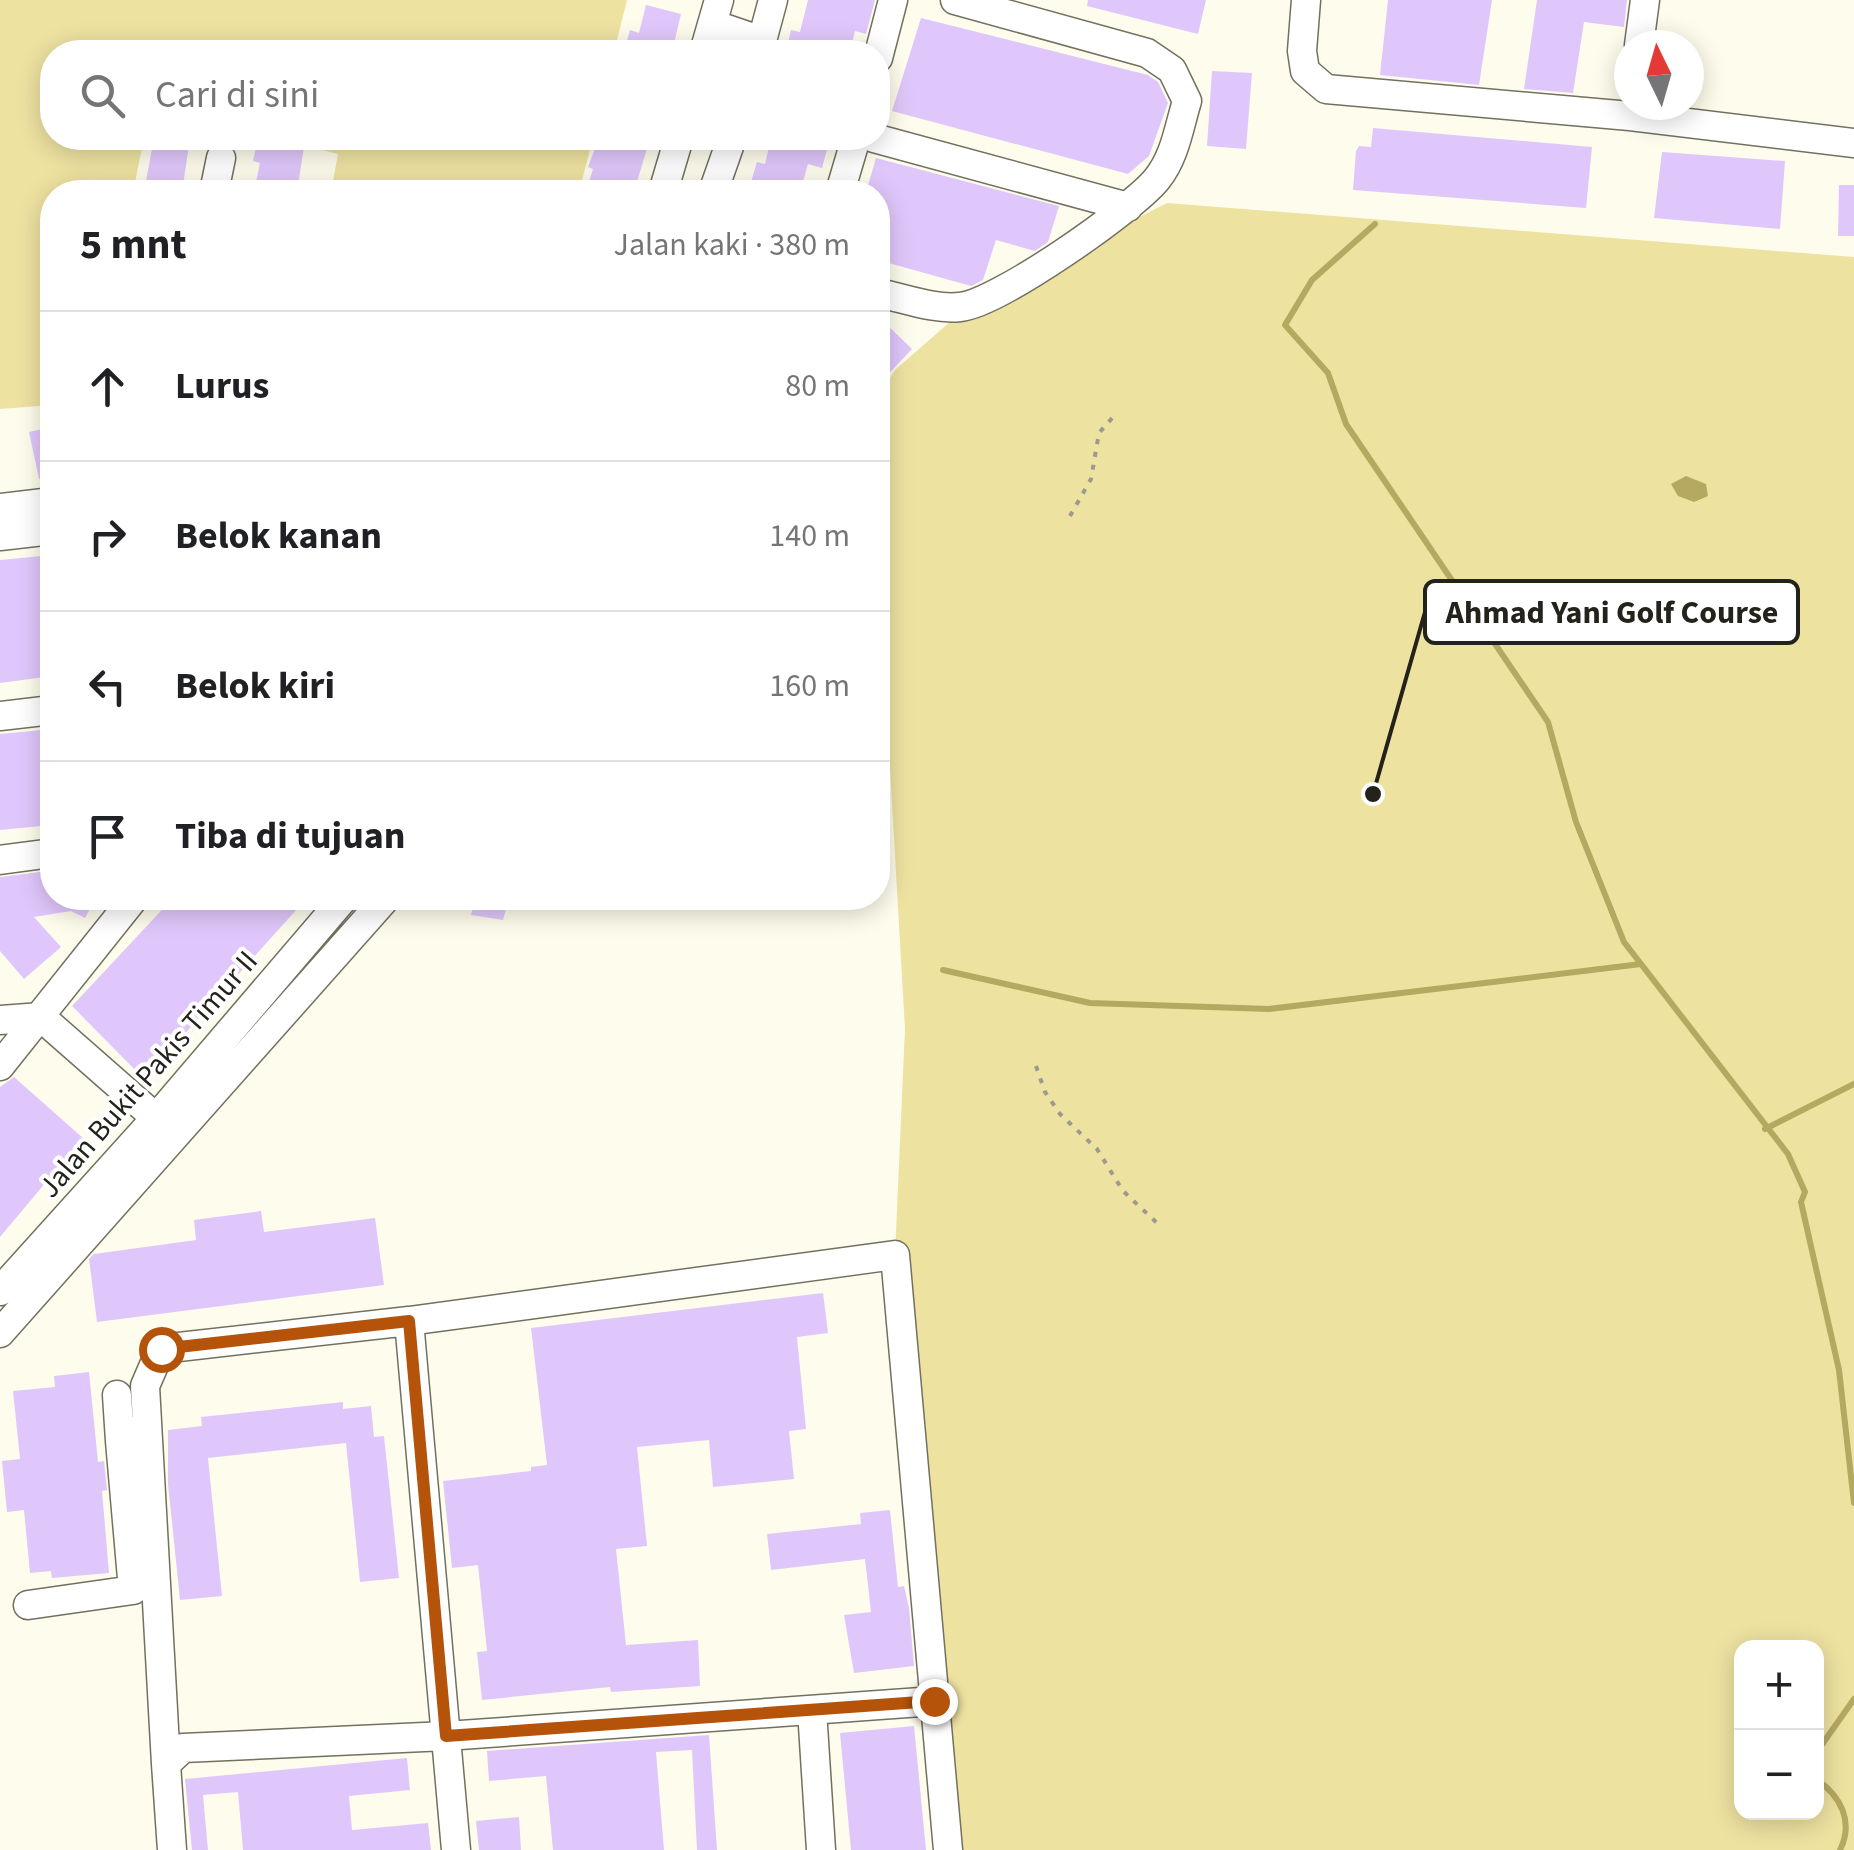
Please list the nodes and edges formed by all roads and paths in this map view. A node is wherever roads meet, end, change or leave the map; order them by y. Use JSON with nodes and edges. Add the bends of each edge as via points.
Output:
{"nodes":[{"id":1,"x":774,"y":0,"type":"edge"},
{"id":2,"x":893,"y":0,"type":"edge"},
{"id":3,"x":955,"y":0,"type":"edge"},
{"id":4,"x":1306,"y":0,"type":"edge"},
{"id":5,"x":1644,"y":0,"type":"edge"},
{"id":6,"x":715,"y":12,"type":"edge"},
{"id":7,"x":1641,"y":30,"type":"edge"},
{"id":8,"x":707,"y":40,"type":"edge"},
{"id":9,"x":751,"y":40,"type":"edge"},
{"id":10,"x":762,"y":40,"type":"edge"},
{"id":11,"x":883,"y":40,"type":"edge"},
{"id":12,"x":1614,"y":109,"type":"edge"},
{"id":13,"x":1700,"y":120,"type":"edge"},
{"id":14,"x":890,"y":142,"type":"edge"},
{"id":15,"x":1854,"y":142,"type":"edge"},
{"id":16,"x":675,"y":150,"type":"edge"},
{"id":17,"x":728,"y":150,"type":"edge"},
{"id":18,"x":852,"y":150,"type":"edge"},
{"id":19,"x":221,"y":158,"type":"dead end"},
{"id":20,"x":216,"y":180,"type":"edge"},
{"id":21,"x":667,"y":180,"type":"edge"},
{"id":22,"x":717,"y":180,"type":"edge"},
{"id":23,"x":844,"y":180,"type":"edge"},
{"id":24,"x":1128,"y":207,"type":"junction"},
{"id":25,"x":890,"y":297,"type":"edge"},
{"id":26,"x":1113,"y":417,"type":"dead end"},
{"id":27,"x":40,"y":503,"type":"edge"},
{"id":28,"x":0,"y":508,"type":"edge"},
{"id":29,"x":1070,"y":516,"type":"dead end"},
{"id":30,"x":40,"y":531,"type":"edge"},
{"id":31,"x":0,"y":536,"type":"edge"},
{"id":32,"x":40,"y":711,"type":"edge"},
{"id":33,"x":0,"y":716,"type":"edge"},
{"id":34,"x":40,"y":855,"type":"edge"},
{"id":35,"x":0,"y":860,"type":"edge"},
{"id":36,"x":125,"y":910,"type":"edge"},
{"id":37,"x":334,"y":910,"type":"edge"},
{"id":38,"x":375,"y":910,"type":"edge"},
{"id":39,"x":40,"y":1017,"type":"junction"},
{"id":40,"x":0,"y":1020,"type":"edge"},
{"id":41,"x":0,"y":1066,"type":"edge"},
{"id":42,"x":1036,"y":1066,"type":"dead end"},
{"id":43,"x":156,"y":1118,"type":"junction"},
{"id":44,"x":1157,"y":1223,"type":"dead end"},
{"id":45,"x":0,"y":1292,"type":"edge"},
{"id":46,"x":409,"y":1321,"type":"junction"},
{"id":47,"x":0,"y":1333,"type":"edge"},
{"id":48,"x":117,"y":1395,"type":"dead end"},
{"id":49,"x":147,"y":1425,"type":"junction"},
{"id":50,"x":120,"y":1442,"type":"junction"},
{"id":51,"x":28,"y":1605,"type":"dead end"},
{"id":52,"x":934,"y":1701,"type":"junction"},
{"id":53,"x":812,"y":1710,"type":"junction"},
{"id":54,"x":446,"y":1736,"type":"junction"},
{"id":55,"x":166,"y":1764,"type":"junction"},
{"id":56,"x":172,"y":1850,"type":"edge"},
{"id":57,"x":456,"y":1850,"type":"edge"},
{"id":58,"x":820,"y":1850,"type":"edge"},
{"id":59,"x":948,"y":1850,"type":"edge"}],
"edges":[{"from":1,"to":10,"type":"street"},
{"from":2,"to":11,"type":"street"},
{"from":3,"to":24,"type":"street","via":[[1147,53],[1172,70],[1187,100],[1170,158]]},
{"from":4,"to":12,"type":"street","via":[[1306,71],[1326,89]]},
{"from":5,"to":7,"type":"street"},
{"from":6,"to":8,"type":"street"},
{"from":6,"to":9,"type":"street"},
{"from":13,"to":15,"type":"street"},
{"from":14,"to":24,"type":"street"},
{"from":16,"to":21,"type":"street"},
{"from":17,"to":22,"type":"street"},
{"from":18,"to":23,"type":"street"},
{"from":19,"to":20,"type":"street"},
{"from":24,"to":25,"type":"street","via":[[979,304],[944,307]]},
{"from":26,"to":29,"type":"path","via":[[1099,433],[1091,479]]},
{"from":27,"to":28,"type":"street"},
{"from":30,"to":31,"type":"street"},
{"from":32,"to":33,"type":"street"},
{"from":34,"to":35,"type":"street"},
{"from":36,"to":39,"type":"street"},
{"from":37,"to":43,"type":"street","name":"Jalan Bukit Pakis Timur II"},
{"from":38,"to":47,"type":"street"},
{"from":39,"to":40,"type":"street"},
{"from":39,"to":41,"type":"street"},
{"from":39,"to":43,"type":"street"},
{"from":42,"to":44,"type":"path","via":[[1060,1114],[1098,1149],[1123,1191]]},
{"from":43,"to":45,"type":"street","name":"Jalan Bukit Pakis Timur II"},
{"from":46,"to":49,"type":"street","via":[[161,1349],[145,1386]]},
{"from":46,"to":52,"type":"street","via":[[895,1255]]},
{"from":46,"to":54,"type":"street"},
{"from":48,"to":50,"type":"street"},
{"from":49,"to":50,"type":"street"},
{"from":49,"to":55,"type":"street"},
{"from":50,"to":51,"type":"street","via":[[132,1590]]},
{"from":52,"to":53,"type":"street"},
{"from":52,"to":59,"type":"street"},
{"from":53,"to":54,"type":"street"},
{"from":53,"to":58,"type":"street"},
{"from":54,"to":55,"type":"street","via":[[184,1748]]},
{"from":54,"to":57,"type":"street"},
{"from":55,"to":56,"type":"street"}]}
